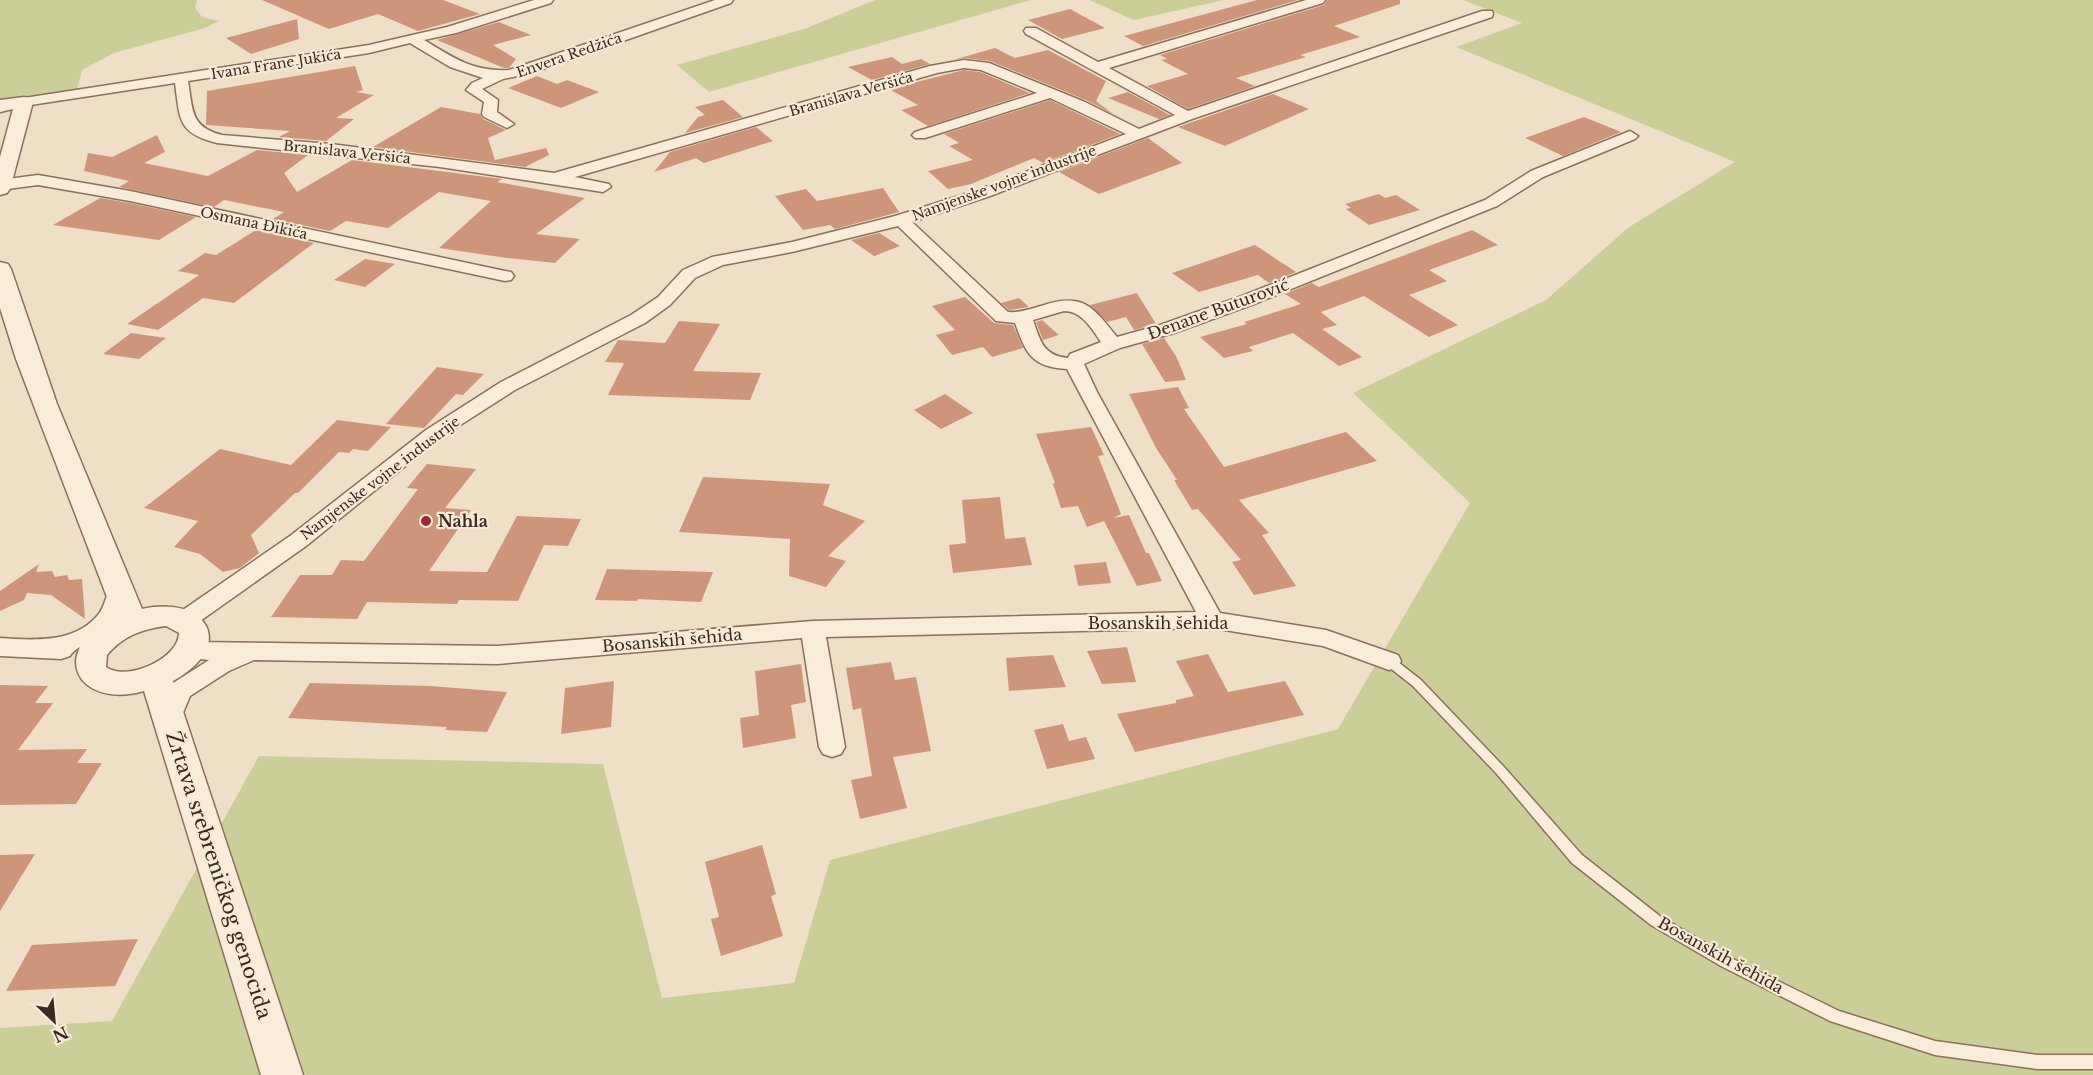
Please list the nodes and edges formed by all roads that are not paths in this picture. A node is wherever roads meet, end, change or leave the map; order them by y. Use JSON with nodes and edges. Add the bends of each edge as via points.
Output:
{"nodes":[{"id":1,"x":547,"y":0,"type":"edge"},
{"id":2,"x":727,"y":0,"type":"edge"},
{"id":3,"x":1319,"y":0,"type":"edge"},
{"id":4,"x":1487,"y":14,"type":"dead end"},
{"id":5,"x":1031,"y":31,"type":"dead end"},
{"id":6,"x":414,"y":40,"type":"junction"},
{"id":7,"x":1097,"y":67,"type":"junction"},
{"id":8,"x":497,"y":77,"type":"junction"},
{"id":9,"x":181,"y":79,"type":"junction"},
{"id":10,"x":1051,"y":93,"type":"junction"},
{"id":11,"x":24,"y":102,"type":"junction"},
{"id":12,"x":0,"y":106,"type":"edge"},
{"id":13,"x":1187,"y":116,"type":"junction"},
{"id":14,"x":507,"y":124,"type":"dead end"},
{"id":15,"x":920,"y":135,"type":"dead end"},
{"id":16,"x":1140,"y":135,"type":"junction"},
{"id":17,"x":1630,"y":136,"type":"dead end"},
{"id":18,"x":554,"y":178,"type":"junction"},
{"id":19,"x":0,"y":187,"type":"edge"},
{"id":20,"x":603,"y":187,"type":"dead end"},
{"id":21,"x":901,"y":220,"type":"junction"},
{"id":22,"x":0,"y":269,"type":"edge"},
{"id":23,"x":505,"y":276,"type":"dead end"},
{"id":24,"x":1023,"y":319,"type":"junction"},
{"id":25,"x":1113,"y":344,"type":"junction"},
{"id":26,"x":1074,"y":364,"type":"junction"},
{"id":27,"x":120,"y":590,"type":"junction"},
{"id":28,"x":185,"y":620,"type":"junction"},
{"id":29,"x":1212,"y":620,"type":"junction"},
{"id":30,"x":132,"y":622,"type":"junction"},
{"id":31,"x":813,"y":629,"type":"junction"},
{"id":32,"x":0,"y":647,"type":"edge"},
{"id":33,"x":46,"y":649,"type":"junction"},
{"id":34,"x":93,"y":651,"type":"junction"},
{"id":35,"x":190,"y":651,"type":"junction"},
{"id":36,"x":254,"y":652,"type":"junction"},
{"id":37,"x":1389,"y":661,"type":"joint"},
{"id":38,"x":155,"y":675,"type":"junction"},
{"id":39,"x":169,"y":718,"type":"junction"},
{"id":40,"x":832,"y":747,"type":"dead end"},
{"id":41,"x":2093,"y":1062,"type":"edge"},
{"id":42,"x":282,"y":1075,"type":"edge"}],
"edges":[{"from":1,"to":6,"type":"street","name":"Ivana Frane Jukića"},
{"from":2,"to":8,"type":"street","name":"Envera Redžića"},
{"from":3,"to":7,"type":"street"},
{"from":4,"to":13,"type":"street","name":"Namjenske vojne industrije"},
{"from":5,"to":7,"type":"street"},
{"from":6,"to":8,"type":"street","name":"Envera Redžića","via":[[463,68]]},
{"from":6,"to":9,"type":"street","name":"Ivana Frane Jukića"},
{"from":7,"to":13,"type":"street"},
{"from":8,"to":14,"type":"street","via":[[473,90],[491,100],[489,114]]},
{"from":9,"to":11,"type":"street","name":"Ivana Frane Jukića"},
{"from":9,"to":18,"type":"street","name":"Branislava Veršića","via":[[188,122],[203,135]]},
{"from":10,"to":15,"type":"street"},
{"from":10,"to":16,"type":"street","name":"Branislava Veršića"},
{"from":10,"to":18,"type":"street","name":"Branislava Veršića","via":[[984,66],[954,65]]},
{"from":11,"to":12,"type":"street","name":"Ivana Frane Jukića"},
{"from":11,"to":19,"type":"street"},
{"from":13,"to":16,"type":"street","name":"Namjenske vojne industrije"},
{"from":16,"to":21,"type":"street","name":"Namjenske vojne industrije"},
{"from":17,"to":25,"type":"street","name":"Đenane Buturović","via":[[1537,174],[1491,203],[1248,300]]},
{"from":18,"to":20,"type":"street","name":"Branislava Veršića"},
{"from":19,"to":23,"type":"street","name":"Osmana Đikića","via":[[38,180],[130,196]]},
{"from":21,"to":24,"type":"street","via":[[994,311],[1008,318]]},
{"from":21,"to":28,"type":"street","name":"Namjenske vojne industrije","via":[[792,248],[718,261],[689,274],[664,301],[638,319],[508,386],[433,435],[298,541]]},
{"from":22,"to":27,"type":"street","via":[[51,420]]},
{"from":24,"to":25,"type":"street","via":[[1070,304],[1081,308]]},
{"from":24,"to":26,"type":"street","via":[[1036,354],[1047,361]]},
{"from":25,"to":26,"type":"street","name":"Đenane Buturović","via":[[1086,353]]},
{"from":26,"to":29,"type":"street"},
{"from":27,"to":30,"type":"street"},
{"from":27,"to":33,"type":"street","via":[[111,615],[96,629],[75,641]]},
{"from":28,"to":30,"type":"street","via":[[166,616]]},
{"from":28,"to":35,"type":"street","via":[[195,631]]},
{"from":29,"to":31,"type":"street","name":"Bosanskih šehida"},
{"from":29,"to":37,"type":"street","name":"Bosanskih šehida","via":[[1326,638]]},
{"from":30,"to":34,"type":"street","via":[[102,640]]},
{"from":31,"to":36,"type":"street","name":"Bosanskih šehida","via":[[497,655]]},
{"from":31,"to":40,"type":"street"},
{"from":32,"to":33,"type":"street"},
{"from":33,"to":34,"type":"street"},
{"from":34,"to":38,"type":"street","via":[[89,663],[91,672],[99,679],[128,683]]},
{"from":35,"to":36,"type":"street","name":"Bosanskih šehida"},
{"from":35,"to":38,"type":"street"},
{"from":36,"to":39,"type":"street","via":[[220,665],[179,691]]},
{"from":37,"to":41,"type":"lane","name":"Bosanskih šehida","via":[[1418,684],[1500,770],[1577,859],[1656,921],[1726,962],[1835,1016],[1935,1048],[2037,1062]]},
{"from":38,"to":39,"type":"street","name":"Žrtava srebreničkog genocida"},
{"from":39,"to":42,"type":"street","name":"Žrtava srebreničkog genocida"}]}
